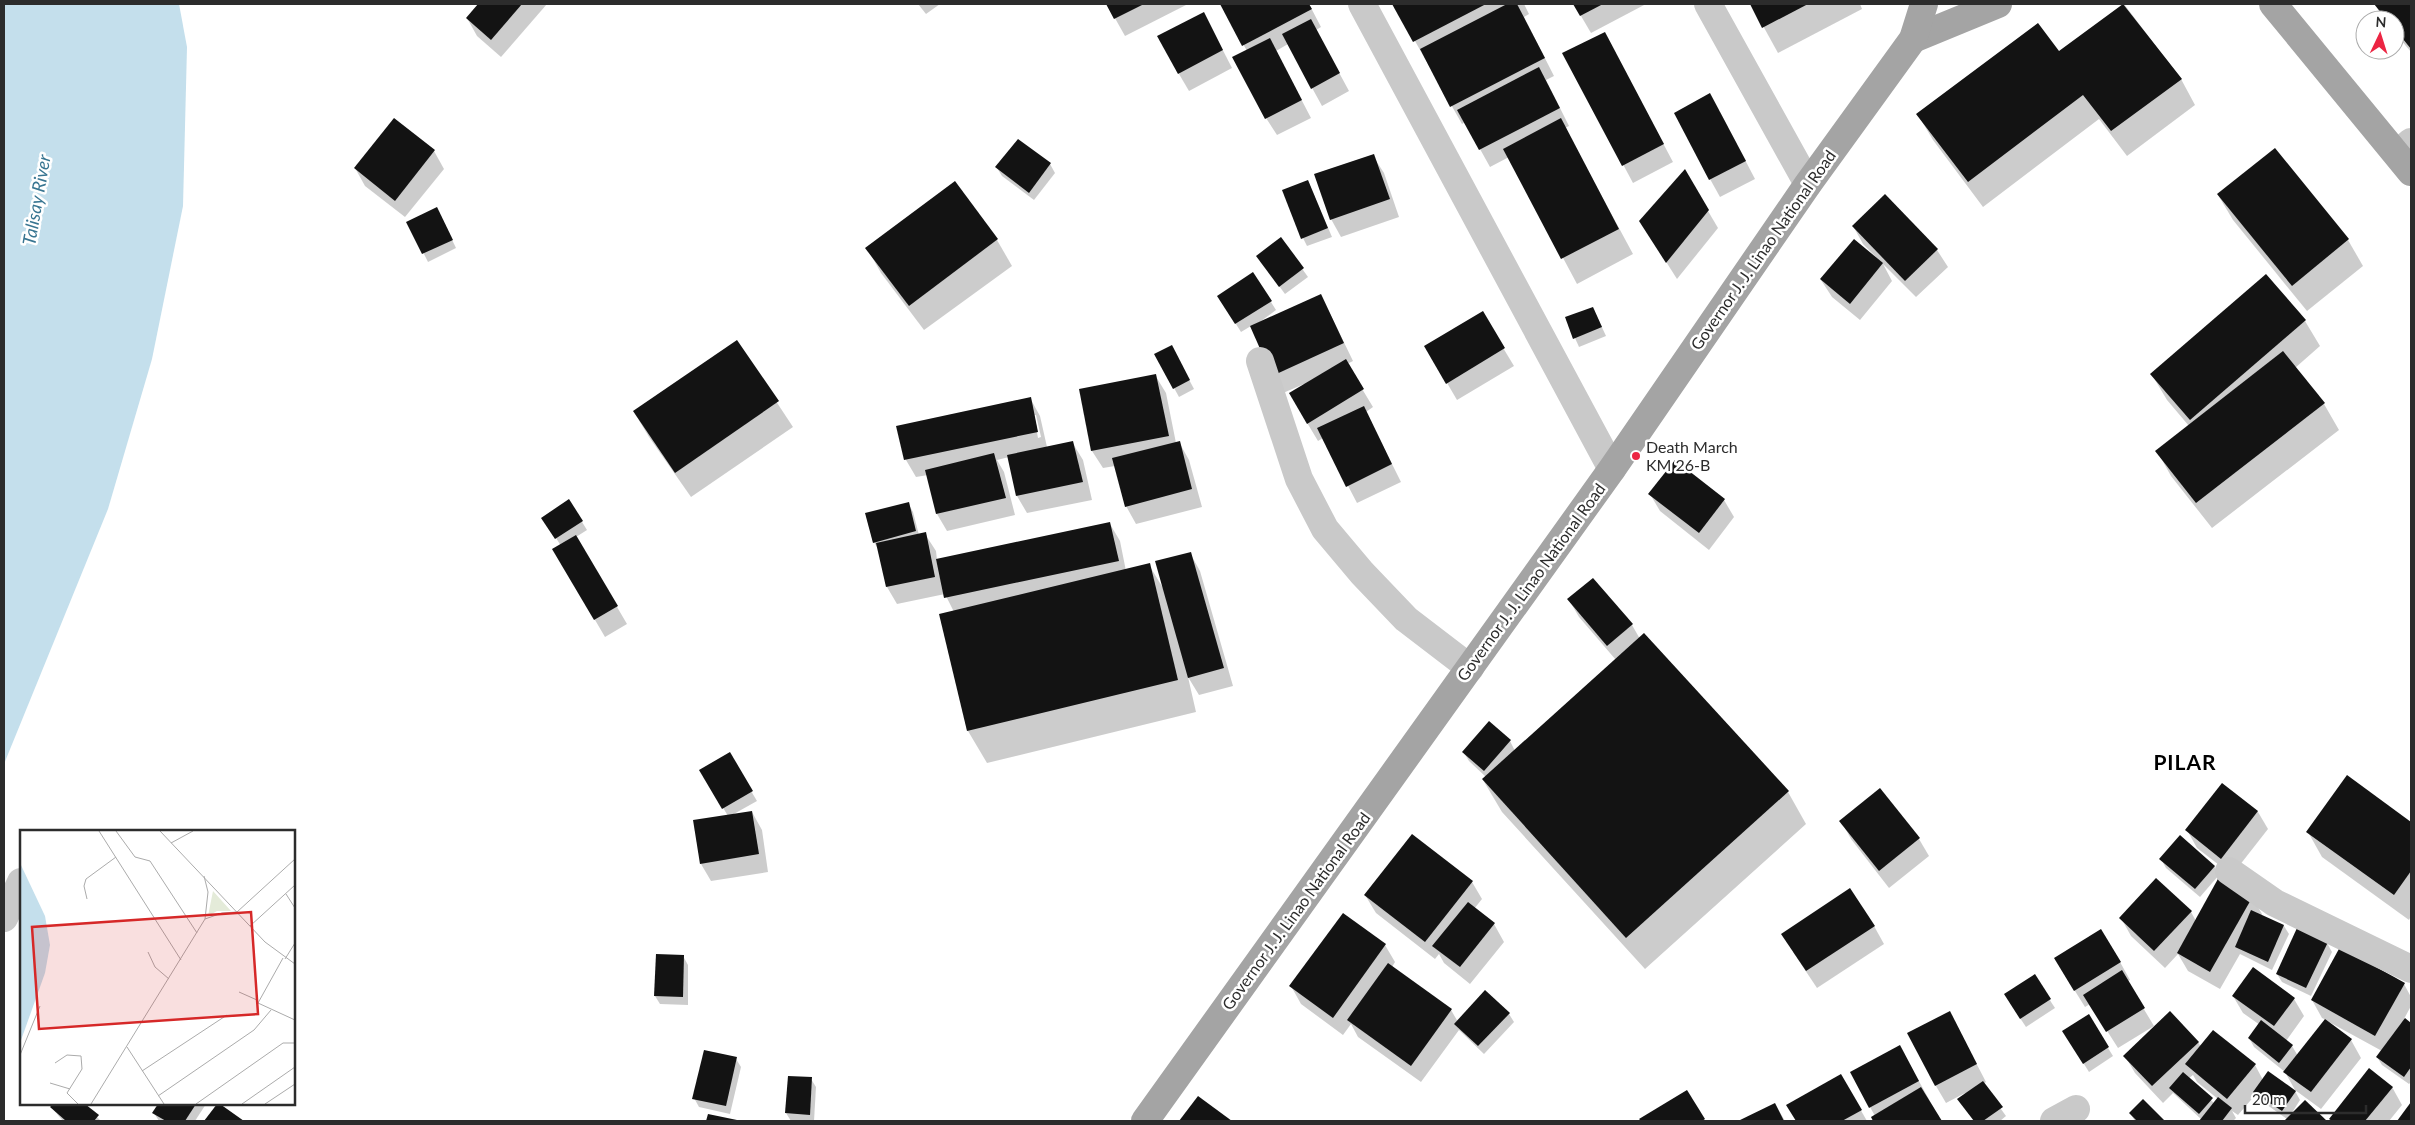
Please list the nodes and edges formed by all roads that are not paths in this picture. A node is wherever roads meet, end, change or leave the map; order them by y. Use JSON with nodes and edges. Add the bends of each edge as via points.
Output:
{"nodes":[{"id":1,"x":1362,"y":4,"type":"edge"},
{"id":2,"x":1708,"y":4,"type":"edge"},
{"id":3,"x":1924,"y":4,"type":"edge"},
{"id":4,"x":1998,"y":4,"type":"edge"},
{"id":5,"x":2273,"y":4,"type":"edge"},
{"id":6,"x":1913,"y":39,"type":"junction"},
{"id":7,"x":2406,"y":156,"type":"edge"},
{"id":8,"x":1808,"y":184,"type":"junction"},
{"id":9,"x":1260,"y":361,"type":"dead end"},
{"id":10,"x":1612,"y":469,"type":"junction"},
{"id":11,"x":1470,"y":668,"type":"junction"},
{"id":12,"x":2229,"y":871,"type":"dead end"},
{"id":13,"x":20,"y":884,"type":"edge"},
{"id":14,"x":4,"y":918,"type":"edge"},
{"id":15,"x":2411,"y":969,"type":"edge"},
{"id":16,"x":1145,"y":1121,"type":"edge"}],
"edges":[{"from":1,"to":10,"type":"street"},
{"from":2,"to":8,"type":"street"},
{"from":3,"to":6,"type":"main road","name":"Governor J. J. Linao National Road"},
{"from":4,"to":6,"type":"main road"},
{"from":5,"to":7,"type":"main road"},
{"from":6,"to":8,"type":"main road","name":"Governor J. J. Linao National Road"},
{"from":8,"to":10,"type":"main road","name":"Governor J. J. Linao National Road"},
{"from":9,"to":11,"type":"street","via":[[1299,479],[1325,529],[1406,619]]},
{"from":10,"to":11,"type":"main road","name":"Governor J. J. Linao National Road"},
{"from":11,"to":16,"type":"main road","name":"Governor J. J. Linao National Road"},
{"from":12,"to":15,"type":"street","via":[[2275,902]]},
{"from":13,"to":14,"type":"street"}]}
